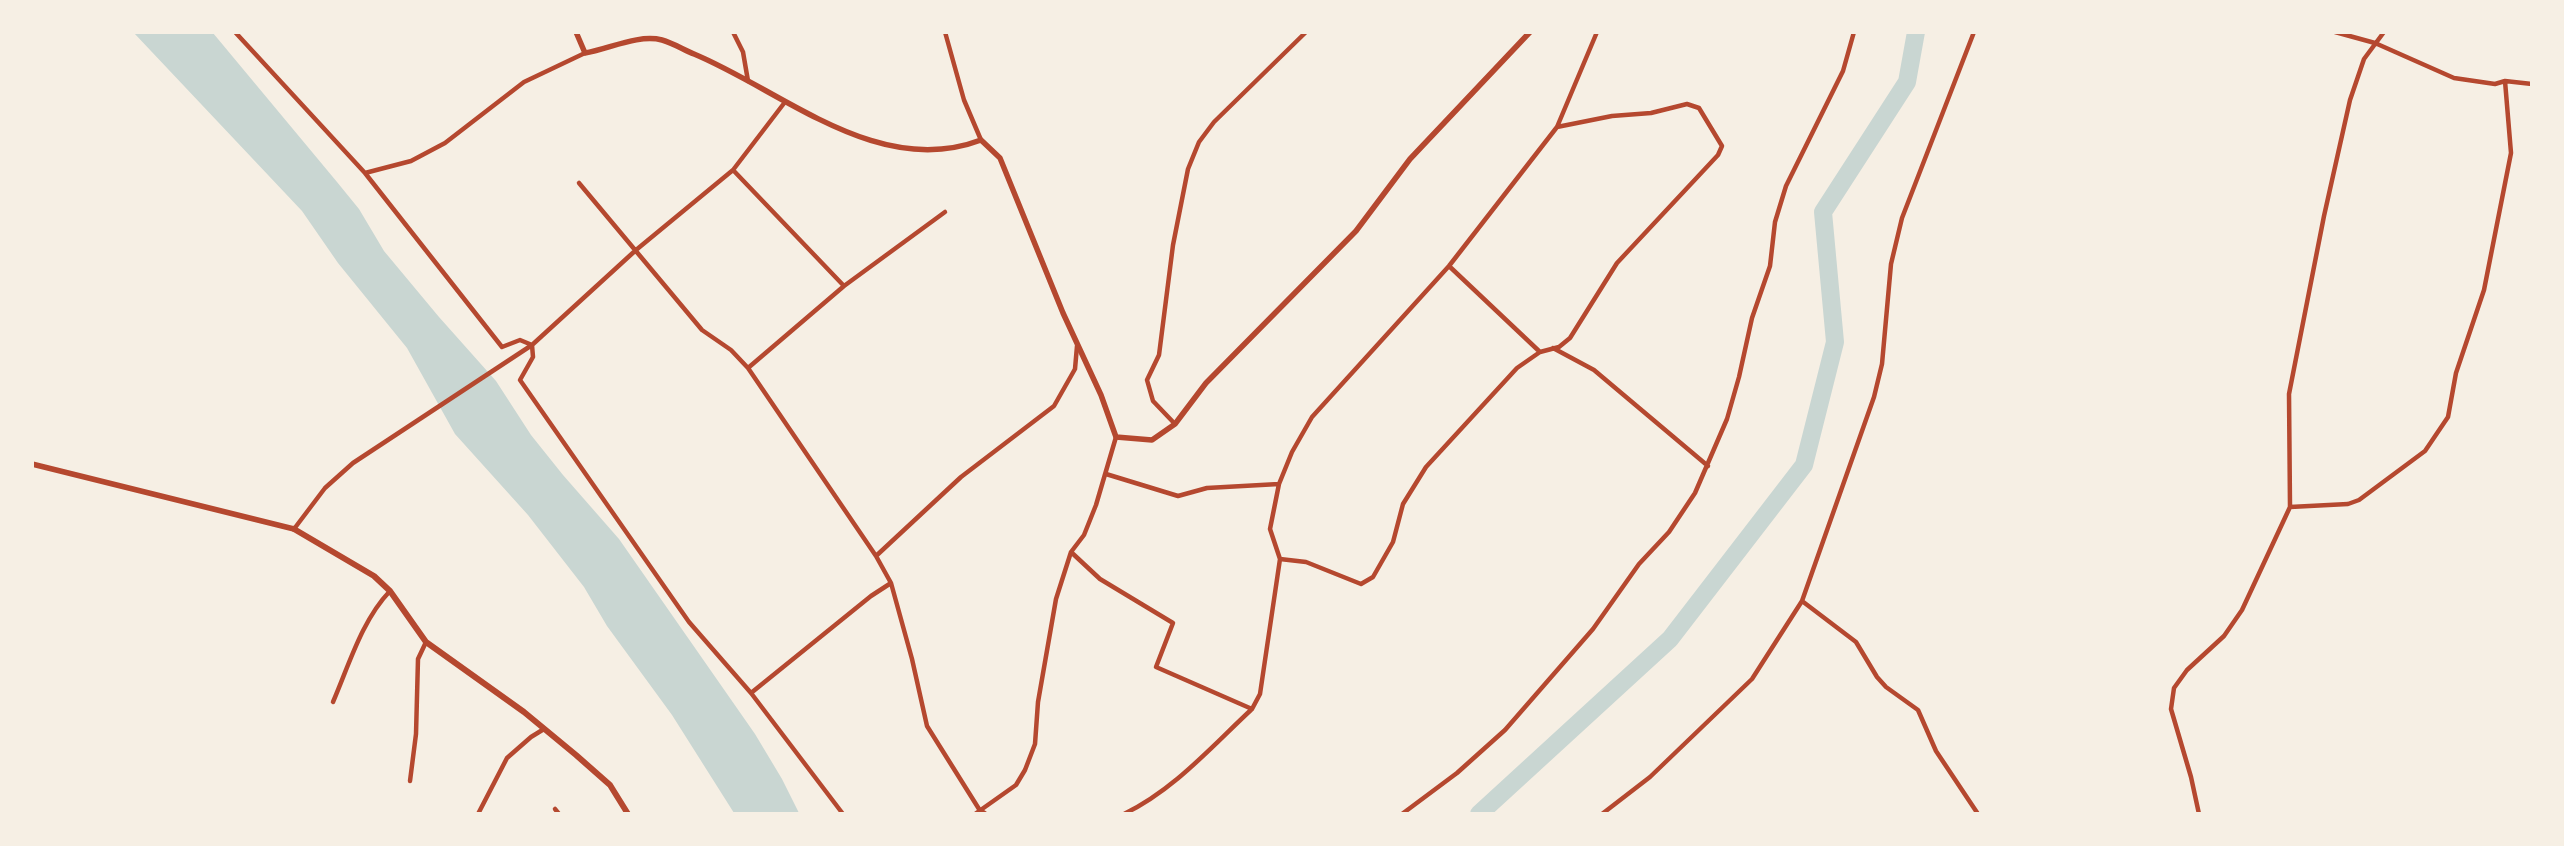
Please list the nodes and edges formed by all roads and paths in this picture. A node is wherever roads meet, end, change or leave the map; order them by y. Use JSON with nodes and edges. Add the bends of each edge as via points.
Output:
{"nodes":[{"id":1,"x":235,"y":32,"type":"edge"},
{"id":2,"x":576,"y":32,"type":"edge"},
{"id":3,"x":733,"y":32,"type":"edge"},
{"id":4,"x":945,"y":32,"type":"edge"},
{"id":5,"x":1306,"y":32,"type":"edge"},
{"id":6,"x":1530,"y":32,"type":"edge"},
{"id":7,"x":1597,"y":32,"type":"edge"},
{"id":8,"x":1854,"y":32,"type":"edge"},
{"id":9,"x":1974,"y":32,"type":"edge"},
{"id":10,"x":2335,"y":32,"type":"edge"},
{"id":11,"x":2384,"y":32,"type":"edge"},
{"id":12,"x":2375,"y":44,"type":"junction"},
{"id":13,"x":585,"y":53,"type":"junction"},
{"id":14,"x":748,"y":81,"type":"junction"},
{"id":15,"x":2505,"y":81,"type":"junction"},
{"id":16,"x":2532,"y":84,"type":"edge"},
{"id":17,"x":785,"y":102,"type":"junction"},
{"id":18,"x":1557,"y":127,"type":"junction"},
{"id":19,"x":981,"y":140,"type":"junction"},
{"id":20,"x":733,"y":170,"type":"junction"},
{"id":21,"x":365,"y":173,"type":"junction"},
{"id":22,"x":580,"y":183,"type":"dead end"},
{"id":23,"x":944,"y":212,"type":"dead end"},
{"id":24,"x":636,"y":250,"type":"junction"},
{"id":25,"x":1449,"y":266,"type":"junction"},
{"id":26,"x":844,"y":286,"type":"junction"},
{"id":27,"x":532,"y":345,"type":"junction"},
{"id":28,"x":1077,"y":346,"type":"junction"},
{"id":29,"x":1553,"y":348,"type":"junction"},
{"id":30,"x":1540,"y":352,"type":"junction"},
{"id":31,"x":748,"y":368,"type":"junction"},
{"id":32,"x":1175,"y":424,"type":"junction"},
{"id":33,"x":1116,"y":437,"type":"junction"},
{"id":34,"x":32,"y":464,"type":"edge"},
{"id":35,"x":1708,"y":466,"type":"junction"},
{"id":36,"x":1106,"y":474,"type":"junction"},
{"id":37,"x":1279,"y":484,"type":"junction"},
{"id":38,"x":2290,"y":507,"type":"junction"},
{"id":39,"x":294,"y":529,"type":"junction"},
{"id":40,"x":1071,"y":552,"type":"junction"},
{"id":41,"x":876,"y":556,"type":"junction"},
{"id":42,"x":1280,"y":559,"type":"junction"},
{"id":43,"x":891,"y":583,"type":"junction"},
{"id":44,"x":390,"y":591,"type":"junction"},
{"id":45,"x":1802,"y":601,"type":"junction"},
{"id":46,"x":426,"y":642,"type":"junction"},
{"id":47,"x":751,"y":693,"type":"junction"},
{"id":48,"x":333,"y":702,"type":"dead end"},
{"id":49,"x":1252,"y":709,"type":"junction"},
{"id":50,"x":544,"y":729,"type":"junction"},
{"id":51,"x":410,"y":781,"type":"dead end"},
{"id":52,"x":979,"y":809,"type":"junction"},
{"id":53,"x":478,"y":814,"type":"edge"},
{"id":54,"x":628,"y":814,"type":"edge"},
{"id":55,"x":842,"y":814,"type":"edge"},
{"id":56,"x":975,"y":814,"type":"edge"},
{"id":57,"x":986,"y":814,"type":"edge"},
{"id":58,"x":1124,"y":814,"type":"edge"},
{"id":59,"x":1402,"y":814,"type":"edge"},
{"id":60,"x":1602,"y":814,"type":"edge"},
{"id":61,"x":1978,"y":814,"type":"edge"},
{"id":62,"x":2199,"y":814,"type":"edge"}],
"edges":[{"from":1,"to":21,"type":"street"},
{"from":2,"to":13,"type":"street"},
{"from":3,"to":14,"type":"street","via":[[743,52]]},
{"from":4,"to":19,"type":"street","via":[[964,100]]},
{"from":5,"to":32,"type":"street","via":[[1214,122],[1199,142],[1188,169],[1173,245],[1159,354],[1147,380],[1153,401]]},
{"from":6,"to":32,"type":"street","via":[[1410,159],[1356,231],[1206,383]]},
{"from":7,"to":18,"type":"street"},
{"from":8,"to":35,"type":"street","via":[[1843,71],[1786,186],[1775,222],[1770,266],[1752,318],[1727,419]]},
{"from":9,"to":45,"type":"street","via":[[1902,218],[1891,264],[1882,364],[1874,397]]},
{"from":10,"to":12,"type":"street"},
{"from":11,"to":12,"type":"street"},
{"from":12,"to":15,"type":"street","via":[[2454,78],[2495,84]]},
{"from":12,"to":38,"type":"street","via":[[2364,59],[2350,100],[2289,394]]},
{"from":13,"to":14,"type":"street","via":[[636,40],[663,40]]},
{"from":13,"to":21,"type":"street","via":[[524,82],[446,142],[412,161]]},
{"from":14,"to":17,"type":"street"},
{"from":15,"to":16,"type":"street"},
{"from":15,"to":38,"type":"street","via":[[2511,153],[2484,290],[2456,373],[2448,417],[2425,451],[2359,500],[2348,504]]},
{"from":17,"to":19,"type":"street","via":[[890,147],[933,150],[964,147]]},
{"from":17,"to":20,"type":"street"},
{"from":18,"to":25,"type":"street"},
{"from":18,"to":29,"type":"street","via":[[1612,116],[1651,113],[1687,104],[1699,108],[1722,146],[1718,155],[1617,263],[1570,338]]},
{"from":19,"to":28,"type":"street","via":[[1000,158]]},
{"from":20,"to":24,"type":"street"},
{"from":20,"to":26,"type":"street"},
{"from":21,"to":27,"type":"street","via":[[502,347],[520,340]]},
{"from":22,"to":24,"type":"street"},
{"from":23,"to":26,"type":"street"},
{"from":24,"to":27,"type":"street"},
{"from":24,"to":31,"type":"street","via":[[702,330],[731,350]]},
{"from":25,"to":30,"type":"street"},
{"from":25,"to":37,"type":"street","via":[[1312,417]]},
{"from":26,"to":31,"type":"street"},
{"from":27,"to":39,"type":"street","via":[[353,463],[325,488]]},
{"from":27,"to":47,"type":"street","via":[[533,357],[520,380],[689,622]]},
{"from":28,"to":33,"type":"street","via":[[1101,395]]},
{"from":28,"to":41,"type":"street","via":[[1075,369],[1054,406],[960,476]]},
{"from":29,"to":30,"type":"street"},
{"from":29,"to":35,"type":"street","via":[[1594,370]]},
{"from":30,"to":42,"type":"street","via":[[1517,368],[1426,467],[1403,504],[1393,542],[1373,577],[1361,584],[1306,562]]},
{"from":31,"to":41,"type":"street"},
{"from":32,"to":33,"type":"street","via":[[1152,440]]},
{"from":33,"to":36,"type":"street"},
{"from":34,"to":39,"type":"street"},
{"from":35,"to":59,"type":"street","via":[[1669,532],[1640,564],[1593,629],[1505,730],[1457,773]]},
{"from":36,"to":37,"type":"street","via":[[1178,496],[1208,488]]},
{"from":36,"to":40,"type":"street","via":[[1084,535]]},
{"from":37,"to":42,"type":"street","via":[[1270,529]]},
{"from":38,"to":62,"type":"street","via":[[2242,610],[2224,636],[2174,688],[2172,709]]},
{"from":39,"to":44,"type":"main road","via":[[374,576]]},
{"from":40,"to":49,"type":"street","via":[[1100,579],[1172,623],[1156,667]]},
{"from":40,"to":52,"type":"street","via":[[1056,599],[1031,752],[1025,770],[1016,785]]},
{"from":41,"to":43,"type":"street"},
{"from":42,"to":49,"type":"street","via":[[1260,694]]},
{"from":43,"to":47,"type":"street"},
{"from":43,"to":52,"type":"street","via":[[927,726]]},
{"from":44,"to":46,"type":"main road"},
{"from":44,"to":48,"type":"street","via":[[366,627]]},
{"from":45,"to":60,"type":"street","via":[[1752,679],[1650,777]]},
{"from":45,"to":61,"type":"street","via":[[1856,642],[1886,687],[1918,710],[1936,751]]},
{"from":46,"to":50,"type":"main road"},
{"from":46,"to":51,"type":"street","via":[[418,659],[416,734]]},
{"from":47,"to":55,"type":"street"},
{"from":49,"to":58,"type":"street","via":[[1178,781]]},
{"from":50,"to":53,"type":"street","via":[[507,758]]},
{"from":50,"to":54,"type":"main road","via":[[610,785]]},
{"from":52,"to":56,"type":"street"},
{"from":52,"to":57,"type":"street"}]}
